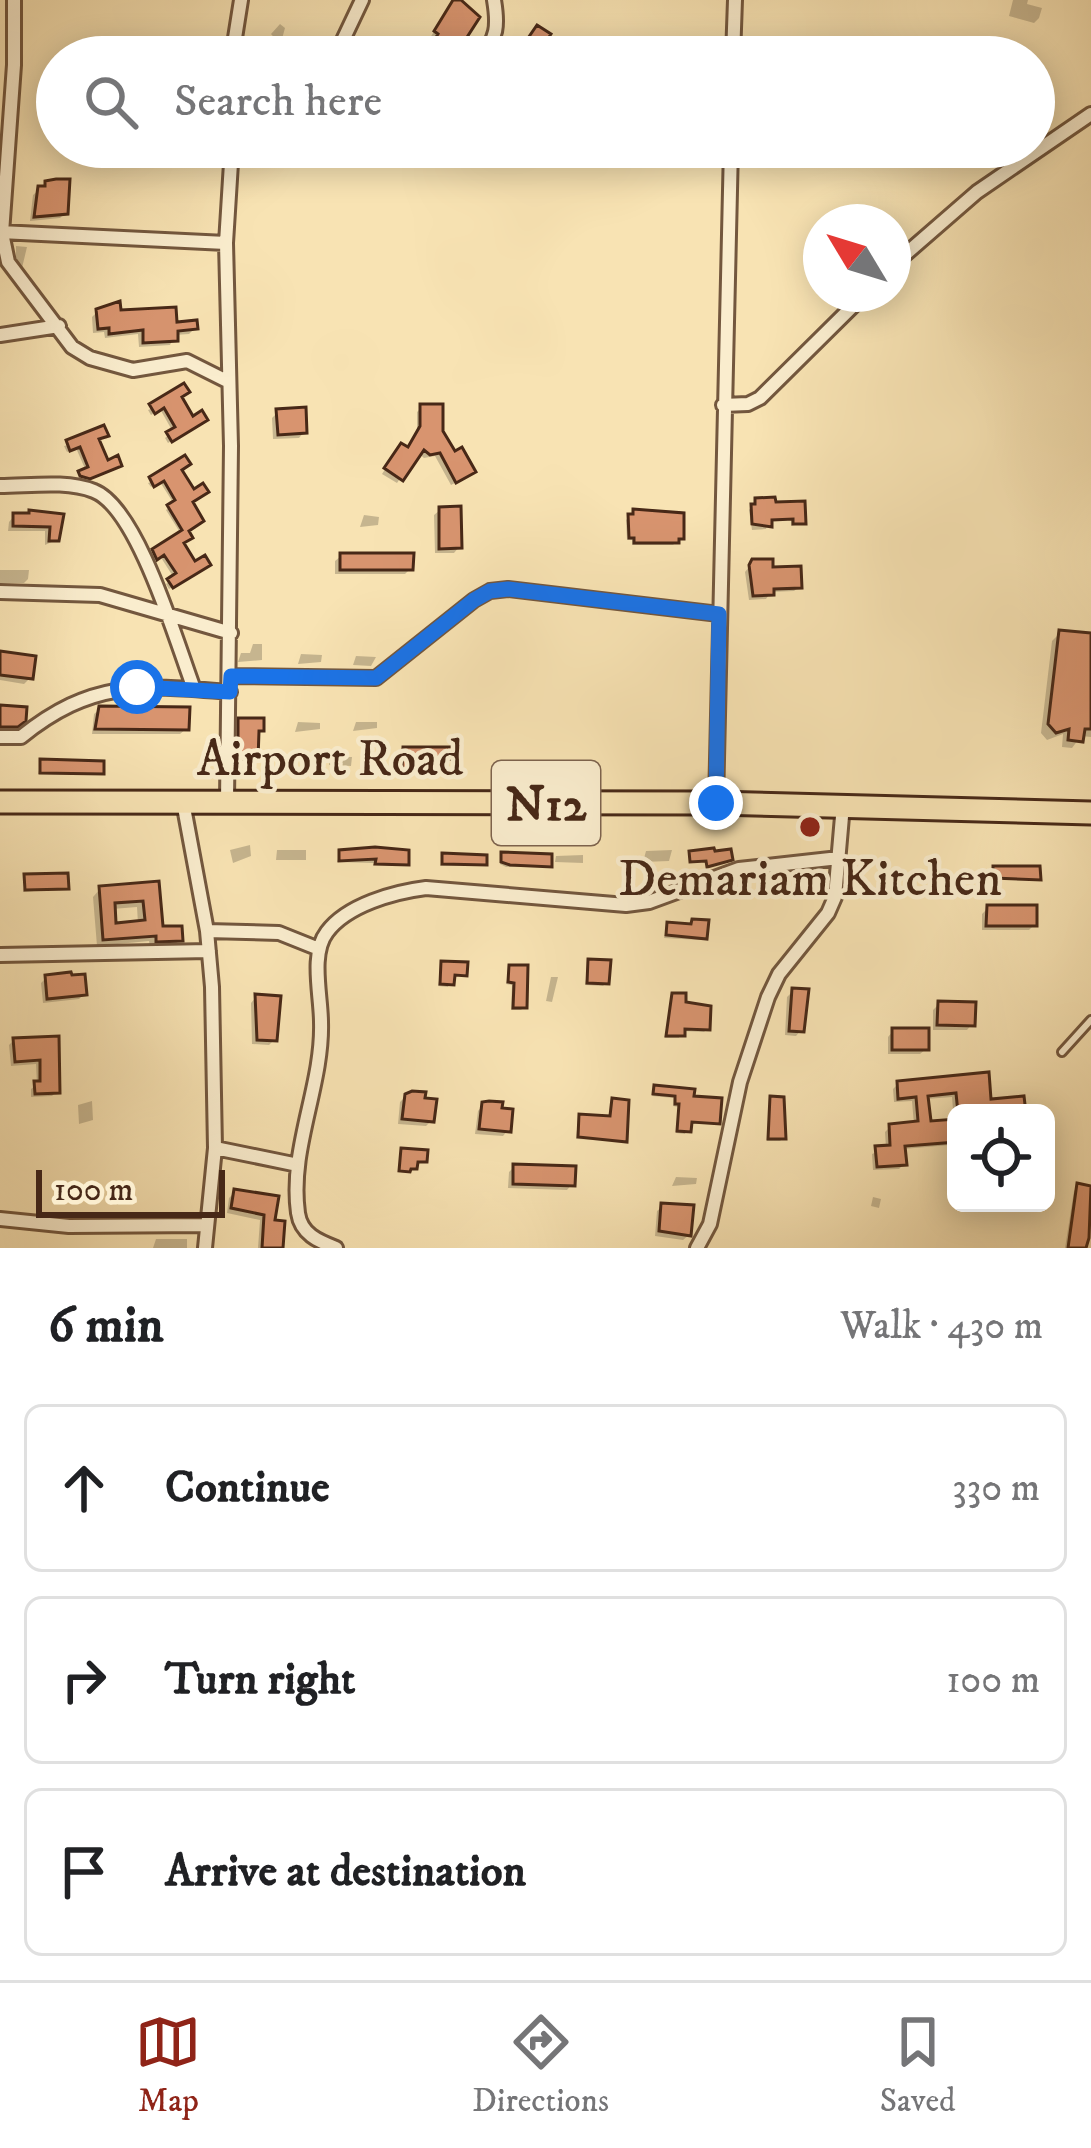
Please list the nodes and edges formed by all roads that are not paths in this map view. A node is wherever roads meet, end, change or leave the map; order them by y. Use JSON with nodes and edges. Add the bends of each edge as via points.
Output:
{"nodes":[{"id":1,"x":14,"y":0,"type":"edge"},
{"id":2,"x":241,"y":0,"type":"edge"},
{"id":3,"x":362,"y":0,"type":"edge"},
{"id":4,"x":494,"y":0,"type":"edge"},
{"id":5,"x":735,"y":0,"type":"edge"},
{"id":6,"x":235,"y":36,"type":"edge"},
{"id":7,"x":344,"y":36,"type":"edge"},
{"id":8,"x":495,"y":36,"type":"edge"},
{"id":9,"x":734,"y":36,"type":"edge"},
{"id":10,"x":1091,"y":114,"type":"edge"},
{"id":11,"x":1055,"y":139,"type":"edge"},
{"id":12,"x":231,"y":168,"type":"edge"},
{"id":13,"x":729,"y":168,"type":"edge"},
{"id":14,"x":1012,"y":168,"type":"edge"},
{"id":15,"x":1,"y":233,"type":"edge"},
{"id":16,"x":226,"y":243,"type":"junction"},
{"id":17,"x":911,"y":250,"type":"edge"},
{"id":18,"x":847,"y":312,"type":"edge"},
{"id":19,"x":59,"y":326,"type":"junction"},
{"id":20,"x":0,"y":335,"type":"edge"},
{"id":21,"x":229,"y":382,"type":"junction"},
{"id":22,"x":723,"y":405,"type":"junction"},
{"id":23,"x":0,"y":486,"type":"edge"},
{"id":24,"x":0,"y":592,"type":"edge"},
{"id":25,"x":165,"y":612,"type":"junction"},
{"id":26,"x":719,"y":614,"type":"junction"},
{"id":27,"x":231,"y":632,"type":"junction"},
{"id":28,"x":231,"y":684,"type":"junction"},
{"id":29,"x":194,"y":689,"type":"junction"},
{"id":30,"x":0,"y":737,"type":"edge"},
{"id":31,"x":227,"y":801,"type":"junction"},
{"id":32,"x":0,"y":802,"type":"edge"},
{"id":33,"x":183,"y":802,"type":"junction"},
{"id":34,"x":716,"y":803,"type":"junction"},
{"id":35,"x":843,"y":805,"type":"junction"},
{"id":36,"x":1091,"y":813,"type":"edge"},
{"id":37,"x":839,"y":858,"type":"junction"},
{"id":38,"x":207,"y":931,"type":"junction"},
{"id":39,"x":319,"y":949,"type":"junction"},
{"id":40,"x":209,"y":951,"type":"junction"},
{"id":41,"x":0,"y":956,"type":"edge"},
{"id":42,"x":1091,"y":1020,"type":"edge"},
{"id":43,"x":1062,"y":1052,"type":"dead end"},
{"id":44,"x":215,"y":1148,"type":"junction"},
{"id":45,"x":298,"y":1165,"type":"junction"},
{"id":46,"x":0,"y":1219,"type":"edge"},
{"id":47,"x":206,"y":1225,"type":"junction"},
{"id":48,"x":206,"y":1248,"type":"edge"},
{"id":49,"x":336,"y":1248,"type":"edge"},
{"id":50,"x":697,"y":1248,"type":"edge"}],
"edges":[{"from":1,"to":15,"type":"street"},
{"from":2,"to":6,"type":"street"},
{"from":3,"to":7,"type":"street"},
{"from":4,"to":8,"type":"street"},
{"from":5,"to":9,"type":"street"},
{"from":10,"to":11,"type":"street"},
{"from":12,"to":16,"type":"street"},
{"from":13,"to":22,"type":"street"},
{"from":14,"to":17,"type":"street"},
{"from":15,"to":16,"type":"street"},
{"from":15,"to":19,"type":"street","via":[[16,276]]},
{"from":16,"to":21,"type":"street"},
{"from":18,"to":22,"type":"street","via":[[760,398]]},
{"from":19,"to":20,"type":"street"},
{"from":19,"to":21,"type":"street","via":[[90,358],[133,370],[187,361]]},
{"from":21,"to":27,"type":"street"},
{"from":22,"to":26,"type":"street"},
{"from":23,"to":25,"type":"street","via":[[64,486],[110,501],[140,547]]},
{"from":24,"to":25,"type":"street","via":[[100,595]]},
{"from":25,"to":27,"type":"street"},
{"from":25,"to":29,"type":"street"},
{"from":26,"to":28,"type":"street","via":[[490,591],[376,678]]},
{"from":26,"to":34,"type":"street"},
{"from":27,"to":28,"type":"street"},
{"from":28,"to":29,"type":"street"},
{"from":28,"to":31,"type":"street"},
{"from":29,"to":30,"type":"street","via":[[114,689],[67,705],[21,737]]},
{"from":31,"to":33,"type":"highway","name":"Airport Road","number":"N12"},
{"from":31,"to":34,"type":"highway","name":"Airport Road","number":"N12"},
{"from":32,"to":33,"type":"highway","name":"Airport Road","number":"N12"},
{"from":33,"to":38,"type":"street"},
{"from":34,"to":35,"type":"highway","name":"Airport Road","number":"N12"},
{"from":35,"to":36,"type":"highway","name":"Airport Road","number":"N12"},
{"from":35,"to":37,"type":"street"},
{"from":37,"to":39,"type":"street","via":[[739,869],[626,905],[400,892],[340,919]]},
{"from":37,"to":50,"type":"street","via":[[828,913],[769,997],[740,1082],[710,1225]]},
{"from":38,"to":39,"type":"street","via":[[279,933]]},
{"from":38,"to":40,"type":"street"},
{"from":39,"to":45,"type":"street","via":[[322,1029]]},
{"from":40,"to":41,"type":"street"},
{"from":40,"to":44,"type":"street"},
{"from":42,"to":43,"type":"lane"},
{"from":44,"to":45,"type":"street"},
{"from":44,"to":47,"type":"street"},
{"from":45,"to":49,"type":"street","via":[[303,1227]]},
{"from":46,"to":47,"type":"street"},
{"from":47,"to":48,"type":"street"}]}
